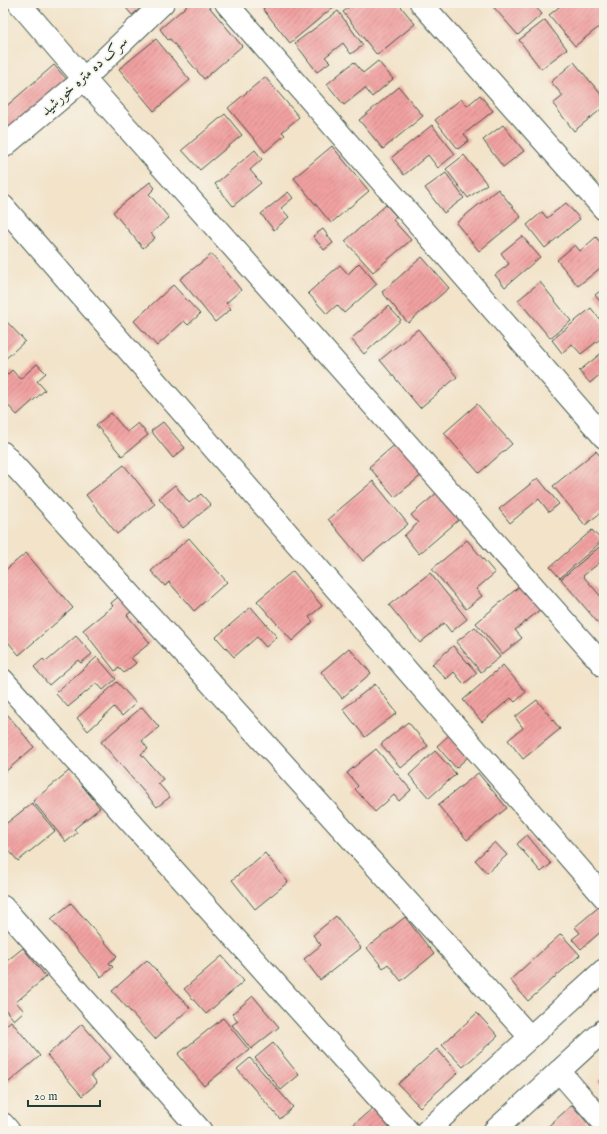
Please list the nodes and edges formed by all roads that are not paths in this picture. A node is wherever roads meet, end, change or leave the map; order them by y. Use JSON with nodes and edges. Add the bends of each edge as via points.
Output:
{"nodes":[{"id":1,"x":19,"y":3,"type":"edge"},
{"id":2,"x":163,"y":3,"type":"edge"},
{"id":3,"x":226,"y":3,"type":"edge"},
{"id":4,"x":421,"y":3,"type":"edge"},
{"id":5,"x":84,"y":79,"type":"junction"},
{"id":6,"x":3,"y":147,"type":"edge"},
{"id":7,"x":3,"y":206,"type":"edge"},
{"id":8,"x":604,"y":209,"type":"edge"},
{"id":9,"x":604,"y":437,"type":"edge"},
{"id":10,"x":3,"y":452,"type":"edge"},
{"id":11,"x":604,"y":666,"type":"edge"},
{"id":12,"x":3,"y":680,"type":"edge"},
{"id":13,"x":604,"y":897,"type":"edge"},
{"id":14,"x":3,"y":907,"type":"edge"},
{"id":15,"x":604,"y":970,"type":"edge"},
{"id":16,"x":604,"y":1030,"type":"edge"},
{"id":17,"x":530,"y":1037,"type":"junction"},
{"id":18,"x":559,"y":1071,"type":"junction"},
{"id":19,"x":604,"y":1123,"type":"edge"},
{"id":20,"x":3,"y":1124,"type":"edge"},
{"id":21,"x":9,"y":1131,"type":"edge"},
{"id":22,"x":201,"y":1131,"type":"edge"},
{"id":23,"x":408,"y":1131,"type":"edge"},
{"id":24,"x":427,"y":1131,"type":"edge"},
{"id":25,"x":494,"y":1131,"type":"edge"}],
"edges":[{"from":1,"to":5,"type":"street"},
{"from":2,"to":5,"type":"street","name":"سرک ده متره خورشید"},
{"from":3,"to":9,"type":"street"},
{"from":4,"to":8,"type":"street"},
{"from":5,"to":6,"type":"street","name":"سرک ده متره خورشید"},
{"from":5,"to":11,"type":"street"},
{"from":7,"to":13,"type":"street"},
{"from":10,"to":17,"type":"street"},
{"from":12,"to":23,"type":"street"},
{"from":14,"to":22,"type":"street"},
{"from":15,"to":17,"type":"street"},
{"from":16,"to":18,"type":"street"},
{"from":17,"to":24,"type":"street"},
{"from":18,"to":19,"type":"street"},
{"from":18,"to":25,"type":"street"},
{"from":20,"to":21,"type":"street"}]}
